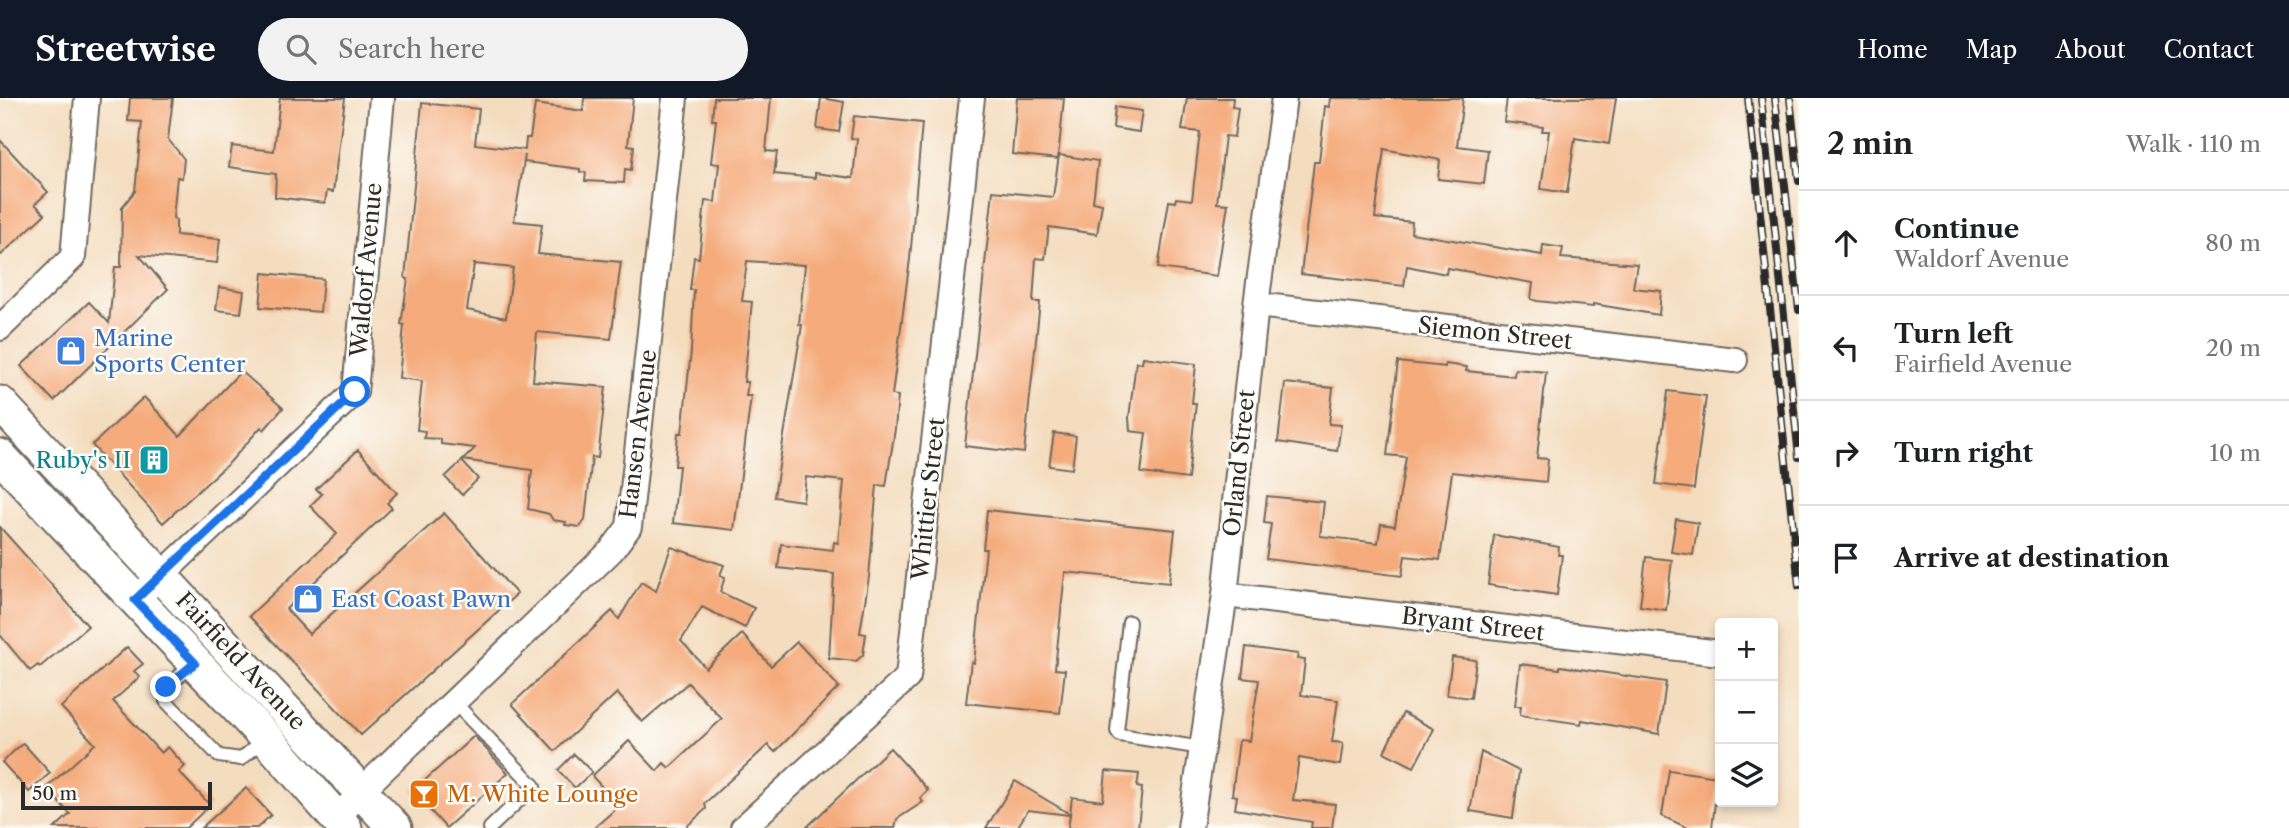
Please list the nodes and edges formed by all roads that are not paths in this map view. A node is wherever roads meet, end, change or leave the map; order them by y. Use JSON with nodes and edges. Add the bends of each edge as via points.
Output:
{"nodes":[{"id":1,"x":87,"y":98,"type":"edge"},
{"id":2,"x":382,"y":98,"type":"edge"},
{"id":3,"x":675,"y":98,"type":"edge"},
{"id":4,"x":972,"y":98,"type":"edge"},
{"id":5,"x":1284,"y":98,"type":"edge"},
{"id":6,"x":1256,"y":306,"type":"junction"},
{"id":7,"x":0,"y":328,"type":"edge"},
{"id":8,"x":1735,"y":360,"type":"dead end"},
{"id":9,"x":0,"y":403,"type":"edge"},
{"id":10,"x":0,"y":456,"type":"edge"},
{"id":11,"x":164,"y":576,"type":"junction"},
{"id":12,"x":1225,"y":595,"type":"junction"},
{"id":13,"x":135,"y":600,"type":"junction"},
{"id":14,"x":1129,"y":622,"type":"dead end"},
{"id":15,"x":1715,"y":652,"type":"edge"},
{"id":16,"x":195,"y":663,"type":"junction"},
{"id":17,"x":454,"y":702,"type":"junction"},
{"id":18,"x":266,"y":738,"type":"junction"},
{"id":19,"x":1202,"y":748,"type":"junction"},
{"id":20,"x":361,"y":791,"type":"junction"},
{"id":21,"x":341,"y":823,"type":"edge"},
{"id":22,"x":395,"y":828,"type":"edge"},
{"id":23,"x":489,"y":828,"type":"edge"},
{"id":24,"x":743,"y":828,"type":"edge"},
{"id":25,"x":1190,"y":828,"type":"edge"}],
"edges":[{"from":1,"to":7,"type":"street","via":[[73,257]]},
{"from":2,"to":11,"type":"street","name":"Waldorf Avenue","via":[[355,392]]},
{"from":3,"to":17,"type":"street","name":"Hansen Avenue","via":[[629,527],[611,551]]},
{"from":4,"to":24,"type":"street","name":"Whittier Street","via":[[908,677]]},
{"from":5,"to":6,"type":"street","name":"Orland Street"},
{"from":6,"to":8,"type":"street","name":"Siemon Street"},
{"from":6,"to":12,"type":"street","name":"Orland Street"},
{"from":9,"to":11,"type":"main road","name":"Fairfield Avenue"},
{"from":10,"to":13,"type":"main road","name":"Fairfield Avenue"},
{"from":11,"to":13,"type":"street","name":"Waldorf Avenue"},
{"from":11,"to":20,"type":"main road","name":"Fairfield Avenue"},
{"from":12,"to":15,"type":"street","name":"Bryant Street"},
{"from":12,"to":19,"type":"street","name":"Orland Street"},
{"from":13,"to":16,"type":"main road","name":"Fairfield Avenue"},
{"from":14,"to":19,"type":"lane","via":[[1117,731]]},
{"from":16,"to":18,"type":"main road","name":"Fairfield Avenue"},
{"from":16,"to":18,"type":"lane","via":[[166,687],[166,701],[219,756],[241,759]]},
{"from":17,"to":20,"type":"street","name":"Hansen Avenue"},
{"from":17,"to":23,"type":"lane","via":[[534,786]]},
{"from":18,"to":21,"type":"main road","name":"Fairfield Avenue"},
{"from":19,"to":25,"type":"street","name":"Orland Street"},
{"from":20,"to":21,"type":"street","name":"Hansen Avenue"},
{"from":20,"to":22,"type":"main road","name":"Fairfield Avenue"}]}
